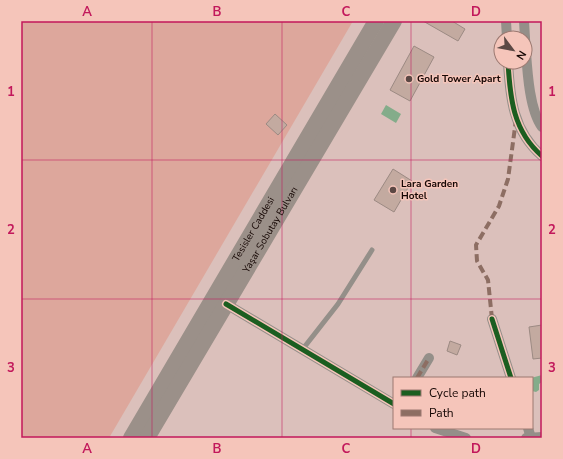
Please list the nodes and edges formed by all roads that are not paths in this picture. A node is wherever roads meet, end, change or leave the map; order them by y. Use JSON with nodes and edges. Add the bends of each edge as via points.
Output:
{"nodes":[{"id":1,"x":376,"y":21,"type":"edge"},
{"id":2,"x":394,"y":21,"type":"edge"},
{"id":3,"x":508,"y":70,"type":"edge"},
{"id":4,"x":527,"y":70,"type":"edge"},
{"id":5,"x":542,"y":127,"type":"edge"},
{"id":6,"x":542,"y":156,"type":"edge"},
{"id":7,"x":372,"y":250,"type":"dead end"},
{"id":8,"x":226,"y":304,"type":"junction"},
{"id":9,"x":492,"y":319,"type":"dead end"},
{"id":10,"x":302,"y":350,"type":"junction"},
{"id":11,"x":429,"y":358,"type":"dead end"},
{"id":12,"x":418,"y":377,"type":"edge"},
{"id":13,"x":511,"y":377,"type":"edge"},
{"id":14,"x":393,"y":403,"type":"edge"},
{"id":15,"x":438,"y":429,"type":"edge"},
{"id":16,"x":529,"y":435,"type":"edge"},
{"id":17,"x":542,"y":437,"type":"edge"},
{"id":18,"x":131,"y":438,"type":"edge"},
{"id":19,"x":147,"y":438,"type":"edge"},
{"id":20,"x":466,"y":438,"type":"edge"}],
"edges":[{"from":1,"to":18,"type":"main road","name":"Tesisler Caddesi"},
{"from":2,"to":8,"type":"main road","name":"Yaşar Sobutay Bulvarı"},
{"from":3,"to":6,"type":"street","via":[[516,120],[529,142]]},
{"from":4,"to":5,"type":"street","via":[[535,111]]},
{"from":7,"to":10,"type":"lane","via":[[338,304]]},
{"from":8,"to":10,"type":"street"},
{"from":8,"to":19,"type":"main road","name":"Yaşar Sobutay Bulvarı"},
{"from":9,"to":13,"type":"street"},
{"from":10,"to":14,"type":"street"},
{"from":11,"to":12,"type":"street"},
{"from":15,"to":20,"type":"street"},
{"from":16,"to":17,"type":"street"}]}
